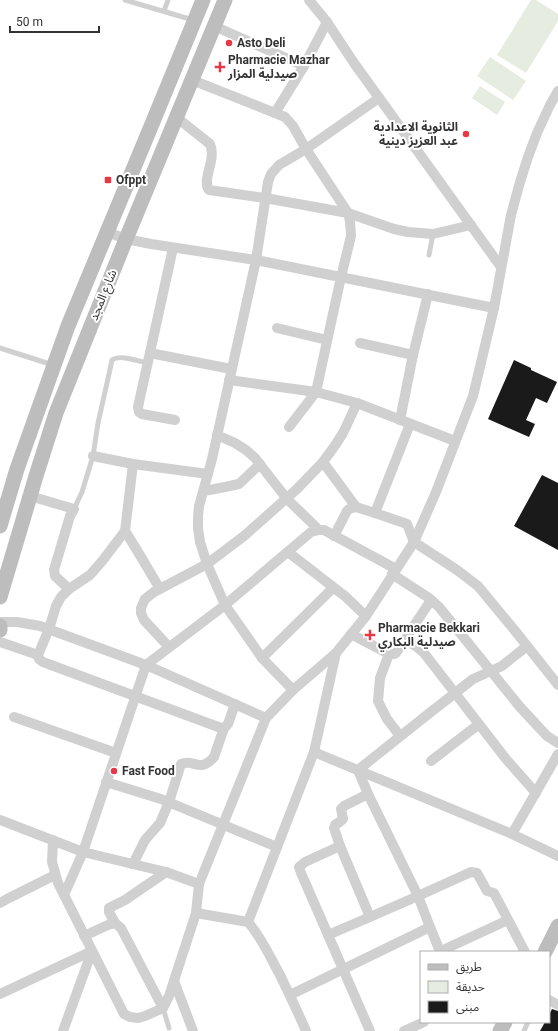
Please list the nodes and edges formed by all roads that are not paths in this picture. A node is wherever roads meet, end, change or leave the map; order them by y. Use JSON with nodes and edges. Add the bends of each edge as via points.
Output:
{"nodes":[{"id":1,"x":125,"y":0,"type":"edge"},
{"id":2,"x":168,"y":0,"type":"edge"},
{"id":3,"x":203,"y":0,"type":"edge"},
{"id":4,"x":225,"y":0,"type":"edge"},
{"id":5,"x":309,"y":0,"type":"edge"},
{"id":6,"x":137,"y":2,"type":"edge"},
{"id":7,"x":164,"y":11,"type":"junction"},
{"id":8,"x":195,"y":21,"type":"junction"},
{"id":9,"x":327,"y":22,"type":"junction"},
{"id":10,"x":214,"y":26,"type":"junction"},
{"id":11,"x":304,"y":66,"type":"junction"},
{"id":12,"x":192,"y":80,"type":"junction"},
{"id":13,"x":558,"y":91,"type":"edge"},
{"id":14,"x":379,"y":98,"type":"junction"},
{"id":15,"x":275,"y":113,"type":"junction"},
{"id":16,"x":176,"y":117,"type":"junction"},
{"id":17,"x":306,"y":149,"type":"junction"},
{"id":18,"x":265,"y":198,"type":"junction"},
{"id":19,"x":348,"y":213,"type":"junction"},
{"id":20,"x":471,"y":225,"type":"junction"},
{"id":21,"x":107,"y":232,"type":"junction"},
{"id":22,"x":433,"y":234,"type":"junction"},
{"id":23,"x":126,"y":239,"type":"junction"},
{"id":24,"x":173,"y":248,"type":"junction"},
{"id":25,"x":429,"y":255,"type":"dead end"},
{"id":26,"x":256,"y":260,"type":"junction"},
{"id":27,"x":501,"y":267,"type":"junction"},
{"id":28,"x":341,"y":277,"type":"junction"},
{"id":29,"x":428,"y":294,"type":"junction"},
{"id":30,"x":494,"y":308,"type":"junction"},
{"id":31,"x":277,"y":328,"type":"dead end"},
{"id":32,"x":327,"y":340,"type":"junction"},
{"id":33,"x":360,"y":343,"type":"dead end"},
{"id":34,"x":0,"y":348,"type":"edge"},
{"id":35,"x":413,"y":355,"type":"junction"},
{"id":36,"x":148,"y":358,"type":"junction"},
{"id":37,"x":54,"y":365,"type":"junction"},
{"id":38,"x":232,"y":369,"type":"junction"},
{"id":39,"x":229,"y":380,"type":"junction"},
{"id":40,"x":316,"y":392,"type":"junction"},
{"id":41,"x":357,"y":403,"type":"junction"},
{"id":42,"x":175,"y":420,"type":"dead end"},
{"id":43,"x":400,"y":420,"type":"junction"},
{"id":44,"x":410,"y":424,"type":"junction"},
{"id":45,"x":289,"y":427,"type":"dead end"},
{"id":46,"x":217,"y":435,"type":"junction"},
{"id":47,"x":455,"y":442,"type":"junction"},
{"id":48,"x":93,"y":456,"type":"junction"},
{"id":49,"x":323,"y":462,"type":"junction"},
{"id":50,"x":133,"y":464,"type":"junction"},
{"id":51,"x":260,"y":464,"type":"junction"},
{"id":52,"x":208,"y":474,"type":"junction"},
{"id":53,"x":204,"y":490,"type":"junction"},
{"id":54,"x":30,"y":496,"type":"junction"},
{"id":55,"x":287,"y":499,"type":"junction"},
{"id":56,"x":74,"y":508,"type":"junction"},
{"id":57,"x":356,"y":508,"type":"junction"},
{"id":58,"x":375,"y":513,"type":"junction"},
{"id":59,"x":0,"y":526,"type":"edge"},
{"id":60,"x":319,"y":530,"type":"junction"},
{"id":61,"x":125,"y":531,"type":"junction"},
{"id":62,"x":334,"y":536,"type":"junction"},
{"id":63,"x":414,"y":542,"type":"junction"},
{"id":64,"x":288,"y":552,"type":"junction"},
{"id":65,"x":207,"y":564,"type":"junction"},
{"id":66,"x":394,"y":572,"type":"junction"},
{"id":67,"x":333,"y":588,"type":"junction"},
{"id":68,"x":160,"y":589,"type":"junction"},
{"id":69,"x":69,"y":590,"type":"junction"},
{"id":70,"x":0,"y":598,"type":"edge"},
{"id":71,"x":431,"y":600,"type":"junction"},
{"id":72,"x":226,"y":605,"type":"junction"},
{"id":73,"x":366,"y":616,"type":"junction"},
{"id":74,"x":0,"y":622,"type":"edge"},
{"id":75,"x":0,"y":626,"type":"edge"},
{"id":76,"x":49,"y":629,"type":"junction"},
{"id":77,"x":0,"y":630,"type":"edge"},
{"id":78,"x":351,"y":634,"type":"junction"},
{"id":79,"x":405,"y":640,"type":"junction"},
{"id":80,"x":0,"y":642,"type":"edge"},
{"id":81,"x":527,"y":646,"type":"junction"},
{"id":82,"x":169,"y":647,"type":"junction"},
{"id":83,"x":336,"y":652,"type":"junction"},
{"id":84,"x":389,"y":654,"type":"junction"},
{"id":85,"x":38,"y":655,"type":"junction"},
{"id":86,"x":262,"y":658,"type":"junction"},
{"id":87,"x":146,"y":665,"type":"junction"},
{"id":88,"x":490,"y":670,"type":"junction"},
{"id":89,"x":558,"y":685,"type":"edge"},
{"id":90,"x":293,"y":690,"type":"junction"},
{"id":91,"x":454,"y":693,"type":"junction"},
{"id":92,"x":136,"y":697,"type":"junction"},
{"id":93,"x":236,"y":704,"type":"junction"},
{"id":94,"x":14,"y":717,"type":"dead end"},
{"id":95,"x":266,"y":718,"type":"junction"},
{"id":96,"x":479,"y":724,"type":"junction"},
{"id":97,"x":224,"y":728,"type":"junction"},
{"id":98,"x":400,"y":736,"type":"junction"},
{"id":99,"x":558,"y":743,"type":"edge"},
{"id":100,"x":314,"y":752,"type":"junction"},
{"id":101,"x":116,"y":753,"type":"junction"},
{"id":102,"x":558,"y":754,"type":"edge"},
{"id":103,"x":431,"y":761,"type":"dead end"},
{"id":104,"x":358,"y":770,"type":"junction"},
{"id":105,"x":106,"y":782,"type":"junction"},
{"id":106,"x":536,"y":793,"type":"junction"},
{"id":107,"x":368,"y":794,"type":"junction"},
{"id":108,"x":169,"y":802,"type":"junction"},
{"id":109,"x":0,"y":820,"type":"edge"},
{"id":110,"x":223,"y":824,"type":"junction"},
{"id":111,"x":512,"y":834,"type":"junction"},
{"id":112,"x":53,"y":840,"type":"junction"},
{"id":113,"x":340,"y":846,"type":"junction"},
{"id":114,"x":277,"y":847,"type":"junction"},
{"id":115,"x":83,"y":852,"type":"junction"},
{"id":116,"x":558,"y":856,"type":"edge"},
{"id":117,"x":133,"y":864,"type":"junction"},
{"id":118,"x":166,"y":872,"type":"junction"},
{"id":119,"x":55,"y":875,"type":"junction"},
{"id":120,"x":199,"y":884,"type":"junction"},
{"id":121,"x":64,"y":895,"type":"junction"},
{"id":122,"x":418,"y":896,"type":"junction"},
{"id":123,"x":0,"y":903,"type":"edge"},
{"id":124,"x":196,"y":913,"type":"junction"},
{"id":125,"x":370,"y":917,"type":"junction"},
{"id":126,"x":508,"y":920,"type":"junction"},
{"id":127,"x":248,"y":922,"type":"junction"},
{"id":128,"x":115,"y":923,"type":"junction"},
{"id":129,"x":558,"y":926,"type":"edge"},
{"id":130,"x":430,"y":927,"type":"junction"},
{"id":131,"x":328,"y":935,"type":"junction"},
{"id":132,"x":84,"y":936,"type":"junction"},
{"id":133,"x":92,"y":951,"type":"junction"},
{"id":134,"x":524,"y":951,"type":"edge"},
{"id":135,"x":546,"y":951,"type":"edge"},
{"id":136,"x":343,"y":969,"type":"junction"},
{"id":137,"x":174,"y":981,"type":"junction"},
{"id":138,"x":0,"y":994,"type":"edge"},
{"id":139,"x":290,"y":995,"type":"junction"},
{"id":140,"x":163,"y":1008,"type":"junction"},
{"id":141,"x":422,"y":1023,"type":"edge"},
{"id":142,"x":169,"y":1028,"type":"dead end"},
{"id":143,"x":63,"y":1031,"type":"edge"},
{"id":144,"x":193,"y":1031,"type":"edge"},
{"id":145,"x":306,"y":1031,"type":"edge"},
{"id":146,"x":370,"y":1031,"type":"edge"},
{"id":147,"x":404,"y":1031,"type":"edge"}],
"edges":[{"from":1,"to":6,"type":"lane"},
{"from":2,"to":7,"type":"lane"},
{"from":3,"to":8,"type":"main road","name":"شارع المجد"},
{"from":4,"to":10,"type":"main road","name":"شارع المجد"},
{"from":5,"to":9,"type":"street"},
{"from":6,"to":7,"type":"lane"},
{"from":7,"to":8,"type":"lane"},
{"from":8,"to":10,"type":"main road"},
{"from":8,"to":21,"type":"main road","name":"شارع المجد"},
{"from":9,"to":11,"type":"street"},
{"from":9,"to":14,"type":"street"},
{"from":10,"to":11,"type":"street"},
{"from":10,"to":12,"type":"main road","name":"شارع المجد"},
{"from":11,"to":15,"type":"street"},
{"from":12,"to":15,"type":"street"},
{"from":12,"to":16,"type":"main road","name":"شارع المجد"},
{"from":13,"to":27,"type":"street","via":[[537,133],[522,176]]},
{"from":14,"to":17,"type":"street"},
{"from":14,"to":20,"type":"street"},
{"from":15,"to":17,"type":"street","via":[[289,121]]},
{"from":16,"to":18,"type":"street","via":[[210,144],[213,155],[206,183],[209,190]]},
{"from":16,"to":23,"type":"main road","name":"شارع المجد"},
{"from":17,"to":18,"type":"street","via":[[275,169],[268,182]]},
{"from":17,"to":19,"type":"street"},
{"from":18,"to":19,"type":"street"},
{"from":18,"to":26,"type":"street"},
{"from":19,"to":22,"type":"street","via":[[394,229]]},
{"from":19,"to":28,"type":"street","via":[[350,236]]},
{"from":20,"to":22,"type":"street"},
{"from":20,"to":27,"type":"street"},
{"from":21,"to":23,"type":"street"},
{"from":21,"to":37,"type":"main road","name":"شارع المجد"},
{"from":22,"to":25,"type":"lane"},
{"from":23,"to":24,"type":"street"},
{"from":23,"to":54,"type":"main road","name":"شارع المجد","via":[[56,413]]},
{"from":24,"to":26,"type":"street"},
{"from":24,"to":36,"type":"street"},
{"from":26,"to":28,"type":"street"},
{"from":26,"to":38,"type":"street"},
{"from":27,"to":30,"type":"street"},
{"from":28,"to":29,"type":"street"},
{"from":28,"to":32,"type":"street"},
{"from":29,"to":30,"type":"street"},
{"from":29,"to":35,"type":"street"},
{"from":30,"to":47,"type":"street","via":[[473,396]]},
{"from":31,"to":32,"type":"street"},
{"from":32,"to":40,"type":"street"},
{"from":33,"to":35,"type":"street"},
{"from":34,"to":37,"type":"lane"},
{"from":35,"to":43,"type":"street"},
{"from":36,"to":38,"type":"street"},
{"from":36,"to":42,"type":"street","via":[[138,401],[139,412]]},
{"from":36,"to":48,"type":"lane","via":[[117,357],[112,360]]},
{"from":37,"to":59,"type":"main road","name":"شارع المجد","via":[[17,468]]},
{"from":38,"to":39,"type":"street"},
{"from":39,"to":40,"type":"street"},
{"from":39,"to":46,"type":"street"},
{"from":40,"to":41,"type":"street"},
{"from":40,"to":45,"type":"street"},
{"from":41,"to":43,"type":"street"},
{"from":41,"to":49,"type":"street","via":[[343,433]]},
{"from":43,"to":44,"type":"street"},
{"from":44,"to":47,"type":"street"},
{"from":44,"to":58,"type":"street"},
{"from":46,"to":51,"type":"street","via":[[246,450]]},
{"from":46,"to":52,"type":"street"},
{"from":47,"to":63,"type":"street"},
{"from":48,"to":50,"type":"street"},
{"from":48,"to":56,"type":"lane","via":[[82,492]]},
{"from":49,"to":55,"type":"street"},
{"from":49,"to":57,"type":"street"},
{"from":50,"to":52,"type":"street"},
{"from":50,"to":61,"type":"street"},
{"from":51,"to":53,"type":"street","via":[[239,484]]},
{"from":51,"to":55,"type":"street"},
{"from":52,"to":53,"type":"street"},
{"from":53,"to":65,"type":"street","via":[[199,506],[198,528]]},
{"from":54,"to":56,"type":"street"},
{"from":54,"to":70,"type":"main road","name":"شارع المجد"},
{"from":55,"to":60,"type":"street"},
{"from":55,"to":65,"type":"street"},
{"from":56,"to":69,"type":"street","via":[[54,570],[55,576]]},
{"from":57,"to":58,"type":"street"},
{"from":57,"to":62,"type":"street","via":[[348,509]]},
{"from":58,"to":63,"type":"street","via":[[407,524]]},
{"from":60,"to":62,"type":"street"},
{"from":60,"to":64,"type":"street","via":[[311,532]]},
{"from":61,"to":68,"type":"street"},
{"from":61,"to":69,"type":"street","via":[[90,575]]},
{"from":62,"to":66,"type":"street"},
{"from":63,"to":66,"type":"street"},
{"from":63,"to":81,"type":"street","via":[[478,586]]},
{"from":64,"to":67,"type":"street"},
{"from":64,"to":72,"type":"street"},
{"from":65,"to":68,"type":"street"},
{"from":65,"to":72,"type":"street"},
{"from":66,"to":71,"type":"street"},
{"from":66,"to":73,"type":"street"},
{"from":67,"to":73,"type":"street"},
{"from":67,"to":86,"type":"street"},
{"from":68,"to":82,"type":"street","via":[[146,599],[141,613],[144,620]]},
{"from":69,"to":76,"type":"street","via":[[56,606]]},
{"from":71,"to":79,"type":"street"},
{"from":71,"to":88,"type":"street","via":[[450,619]]},
{"from":72,"to":82,"type":"street"},
{"from":72,"to":86,"type":"street"},
{"from":73,"to":78,"type":"street"},
{"from":74,"to":76,"type":"street","via":[[17,622]]},
{"from":75,"to":77,"type":"main road"},
{"from":76,"to":85,"type":"street"},
{"from":76,"to":87,"type":"street"},
{"from":78,"to":83,"type":"street"},
{"from":78,"to":84,"type":"street"},
{"from":79,"to":84,"type":"street","via":[[396,653]]},
{"from":79,"to":91,"type":"street","via":[[424,653]]},
{"from":80,"to":85,"type":"street"},
{"from":81,"to":88,"type":"street","via":[[502,666]]},
{"from":81,"to":89,"type":"street"},
{"from":82,"to":87,"type":"street"},
{"from":83,"to":90,"type":"street"},
{"from":83,"to":100,"type":"street"},
{"from":84,"to":98,"type":"street","via":[[380,678],[378,701]]},
{"from":85,"to":92,"type":"street","via":[[43,662]]},
{"from":86,"to":90,"type":"street"},
{"from":87,"to":92,"type":"street"},
{"from":87,"to":93,"type":"street"},
{"from":88,"to":91,"type":"street"},
{"from":88,"to":99,"type":"street","via":[[533,721],[547,736]]},
{"from":90,"to":95,"type":"street"},
{"from":91,"to":96,"type":"street"},
{"from":91,"to":98,"type":"street"},
{"from":92,"to":97,"type":"street"},
{"from":92,"to":101,"type":"street"},
{"from":93,"to":95,"type":"street"},
{"from":93,"to":97,"type":"street"},
{"from":94,"to":101,"type":"street"},
{"from":95,"to":110,"type":"street"},
{"from":96,"to":103,"type":"street"},
{"from":96,"to":106,"type":"street"},
{"from":97,"to":108,"type":"street","via":[[211,760],[198,766],[189,762],[181,764]]},
{"from":98,"to":104,"type":"street"},
{"from":100,"to":104,"type":"street"},
{"from":100,"to":114,"type":"street"},
{"from":101,"to":105,"type":"street"},
{"from":102,"to":106,"type":"street"},
{"from":104,"to":107,"type":"street"},
{"from":104,"to":111,"type":"street"},
{"from":105,"to":108,"type":"street"},
{"from":105,"to":115,"type":"street"},
{"from":106,"to":111,"type":"street"},
{"from":107,"to":113,"type":"street","via":[[341,809],[343,819],[334,828]]},
{"from":107,"to":122,"type":"street"},
{"from":108,"to":110,"type":"street"},
{"from":108,"to":117,"type":"street","via":[[160,823],[145,840]]},
{"from":109,"to":112,"type":"street"},
{"from":110,"to":114,"type":"street"},
{"from":110,"to":120,"type":"street"},
{"from":111,"to":116,"type":"street"},
{"from":112,"to":115,"type":"street"},
{"from":112,"to":119,"type":"street","via":[[52,862]]},
{"from":113,"to":125,"type":"street"},
{"from":113,"to":131,"type":"street","via":[[305,862],[300,867]]},
{"from":114,"to":127,"type":"street"},
{"from":115,"to":117,"type":"street"},
{"from":115,"to":121,"type":"street"},
{"from":117,"to":118,"type":"street"},
{"from":118,"to":120,"type":"street"},
{"from":118,"to":128,"type":"street","via":[[109,908]]},
{"from":119,"to":121,"type":"street"},
{"from":119,"to":123,"type":"street"},
{"from":120,"to":124,"type":"street"},
{"from":121,"to":132,"type":"street"},
{"from":122,"to":125,"type":"street"},
{"from":122,"to":126,"type":"street","via":[[471,872],[477,874],[487,891],[494,893]]},
{"from":122,"to":130,"type":"street"},
{"from":124,"to":127,"type":"street"},
{"from":124,"to":137,"type":"street"},
{"from":125,"to":131,"type":"street"},
{"from":126,"to":130,"type":"street","via":[[442,950],[439,949]]},
{"from":126,"to":134,"type":"street"},
{"from":127,"to":139,"type":"street","via":[[267,950]]},
{"from":128,"to":132,"type":"street"},
{"from":128,"to":140,"type":"street","via":[[121,928]]},
{"from":129,"to":135,"type":"main road"},
{"from":130,"to":136,"type":"street"},
{"from":131,"to":136,"type":"street"},
{"from":132,"to":133,"type":"street"},
{"from":133,"to":138,"type":"street"},
{"from":133,"to":140,"type":"street","via":[[124,1014],[138,1018]]},
{"from":133,"to":143,"type":"street"},
{"from":136,"to":139,"type":"street"},
{"from":136,"to":146,"type":"street"},
{"from":137,"to":140,"type":"street"},
{"from":137,"to":144,"type":"street"},
{"from":139,"to":145,"type":"street"},
{"from":140,"to":142,"type":"lane"},
{"from":141,"to":147,"type":"street"}]}
